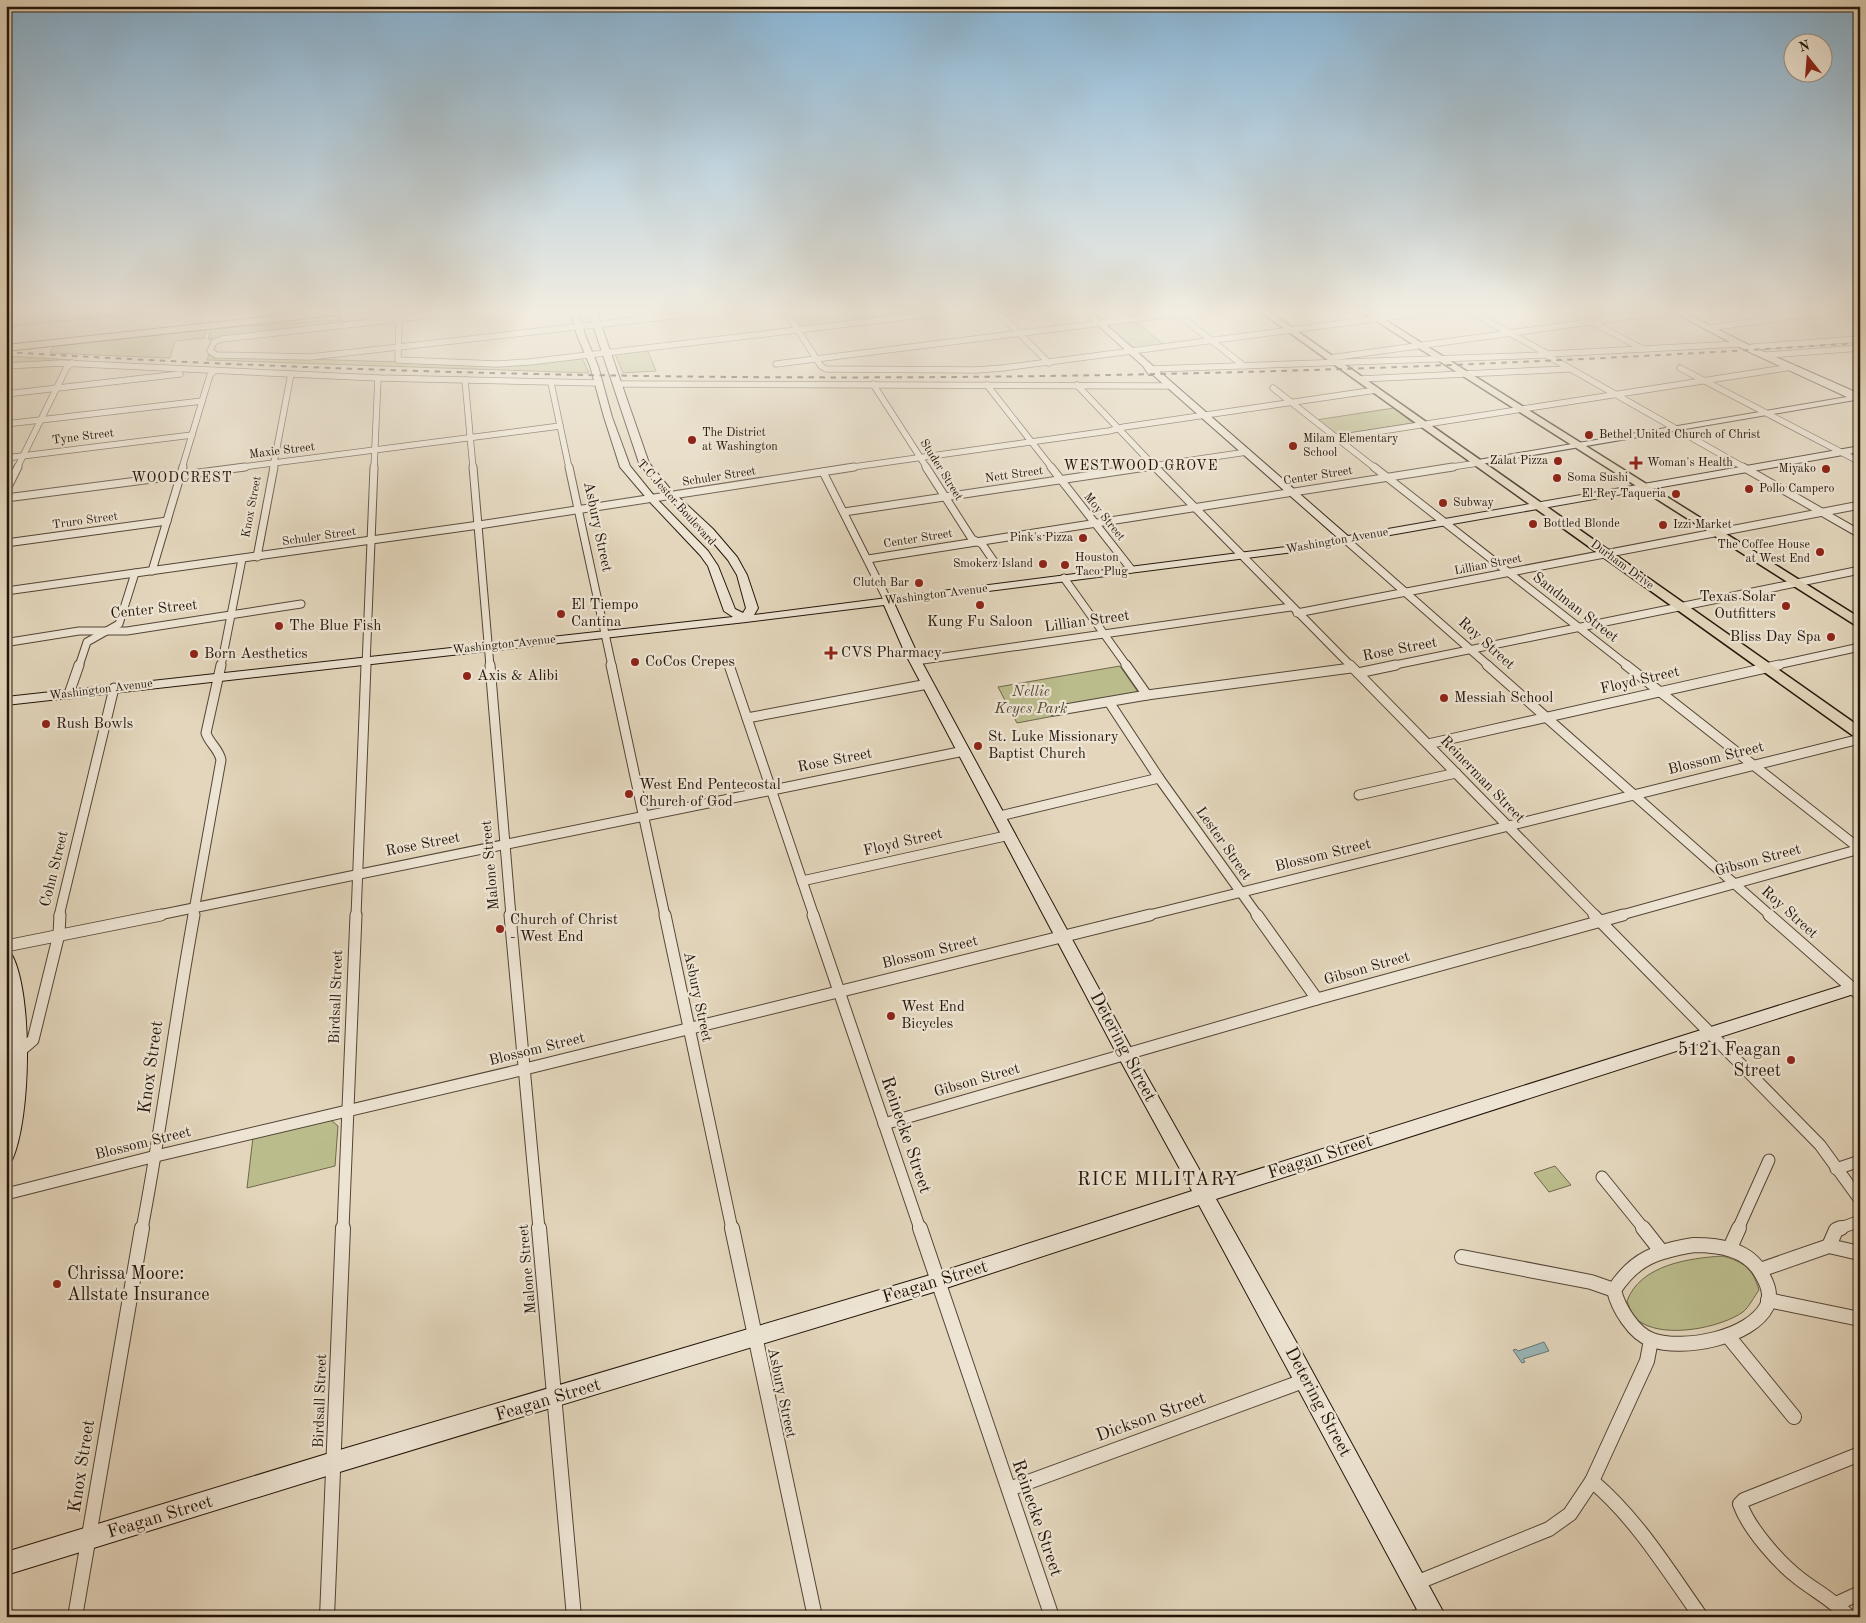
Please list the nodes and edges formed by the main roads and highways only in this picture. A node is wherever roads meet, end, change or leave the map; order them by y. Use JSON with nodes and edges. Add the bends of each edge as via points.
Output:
{"nodes":[{"id":1,"x":1370,"y":386,"type":"edge"},
{"id":2,"x":1485,"y":386,"type":"edge"},
{"id":3,"x":1539,"y":505,"type":"junction"},
{"id":4,"x":1241,"y":555,"type":"road end"},
{"id":5,"x":1860,"y":624,"type":"edge"},
{"id":6,"x":1860,"y":734,"type":"edge"}],
"edges":[{"from":1,"to":3,"type":"main road","name":"Durham Drive"},
{"from":2,"to":5,"type":"main road"},
{"from":3,"to":4,"type":"main road","name":"Washington Avenue","via":[[1346,540]]},
{"from":3,"to":6,"type":"main road","name":"Durham Drive"}]}
